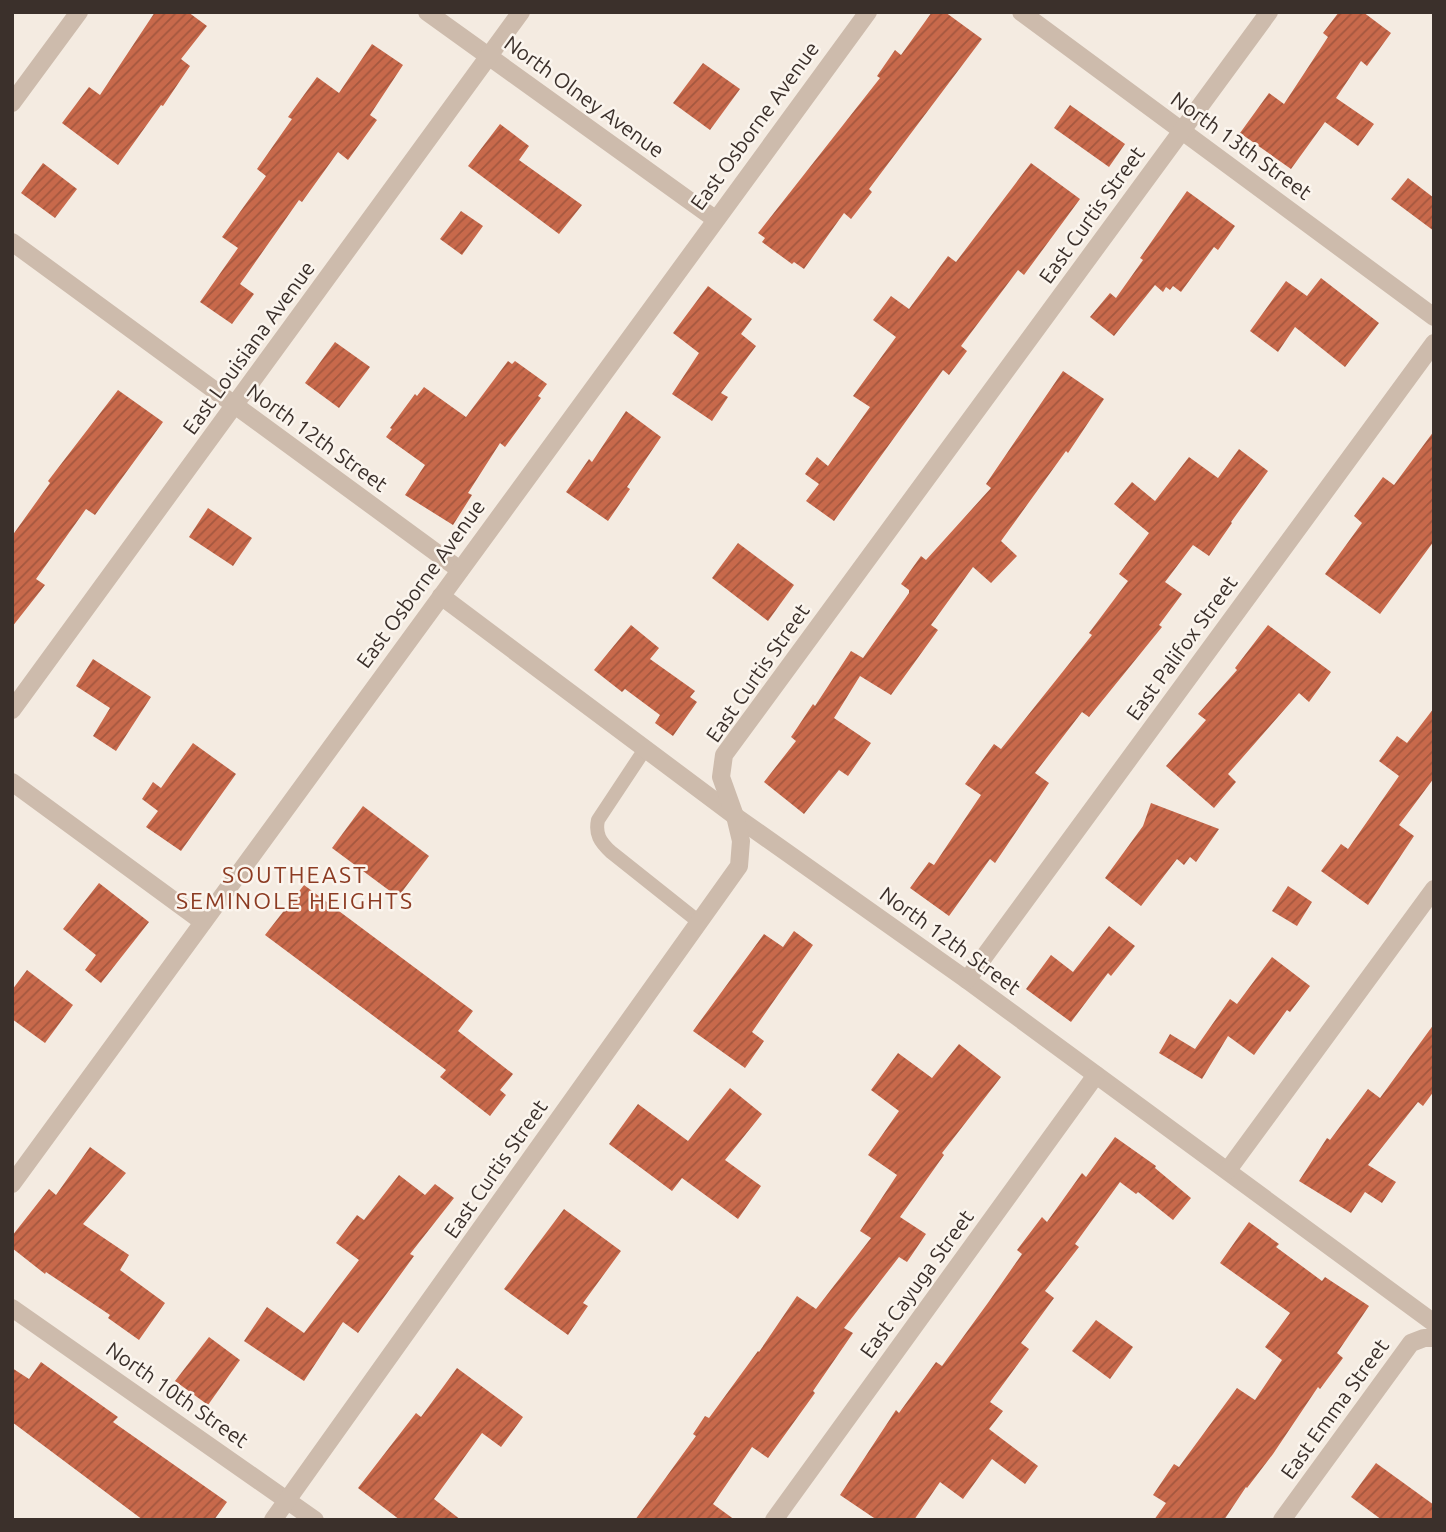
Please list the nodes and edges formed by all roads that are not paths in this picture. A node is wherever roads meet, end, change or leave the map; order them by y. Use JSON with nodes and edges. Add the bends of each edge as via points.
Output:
{"nodes":[{"id":1,"x":79,"y":12,"type":"edge"},
{"id":2,"x":427,"y":12,"type":"edge"},
{"id":3,"x":521,"y":12,"type":"edge"},
{"id":4,"x":868,"y":12,"type":"edge"},
{"id":5,"x":1021,"y":12,"type":"edge"},
{"id":6,"x":1269,"y":12,"type":"edge"},
{"id":7,"x":489,"y":57,"type":"junction"},
{"id":8,"x":12,"y":103,"type":"edge"},
{"id":9,"x":1182,"y":131,"type":"junction"},
{"id":10,"x":715,"y":219,"type":"junction"},
{"id":11,"x":12,"y":242,"type":"edge"},
{"id":12,"x":1434,"y":317,"type":"edge"},
{"id":13,"x":1434,"y":343,"type":"edge"},
{"id":14,"x":235,"y":406,"type":"junction"},
{"id":15,"x":460,"y":570,"type":"junction"},
{"id":16,"x":441,"y":596,"type":"junction"},
{"id":17,"x":12,"y":710,"type":"edge"},
{"id":18,"x":645,"y":749,"type":"junction"},
{"id":19,"x":12,"y":782,"type":"edge"},
{"id":20,"x":735,"y":816,"type":"junction"},
{"id":21,"x":1434,"y":889,"type":"edge"},
{"id":22,"x":203,"y":922,"type":"junction"},
{"id":23,"x":699,"y":922,"type":"junction"},
{"id":24,"x":967,"y":980,"type":"junction"},
{"id":25,"x":1096,"y":1075,"type":"junction"},
{"id":26,"x":1228,"y":1170,"type":"junction"},
{"id":27,"x":12,"y":1184,"type":"edge"},
{"id":28,"x":12,"y":1308,"type":"edge"},
{"id":29,"x":1434,"y":1323,"type":"edge"},
{"id":30,"x":1434,"y":1338,"type":"edge"},
{"id":31,"x":288,"y":1500,"type":"junction"},
{"id":32,"x":273,"y":1520,"type":"edge"},
{"id":33,"x":315,"y":1520,"type":"edge"},
{"id":34,"x":774,"y":1520,"type":"edge"},
{"id":35,"x":1282,"y":1520,"type":"edge"}],
"edges":[{"from":1,"to":8,"type":"street"},
{"from":2,"to":7,"type":"street","name":"North Olney Avenue"},
{"from":3,"to":7,"type":"street","name":"East Louisiana Avenue"},
{"from":4,"to":10,"type":"street","name":"East Osborne Avenue"},
{"from":5,"to":9,"type":"street","name":"North 13th Street"},
{"from":6,"to":9,"type":"street","name":"East Curtis Street"},
{"from":7,"to":10,"type":"street","name":"North Olney Avenue"},
{"from":7,"to":14,"type":"street","name":"East Louisiana Avenue"},
{"from":9,"to":12,"type":"street","name":"North 13th Street"},
{"from":9,"to":20,"type":"street","name":"East Curtis Street","via":[[724,755],[721,777]]},
{"from":10,"to":15,"type":"street","name":"East Osborne Avenue"},
{"from":11,"to":14,"type":"street","name":"North 12th Street"},
{"from":13,"to":24,"type":"street","name":"East Palifox Street"},
{"from":14,"to":15,"type":"street","name":"North 12th Street"},
{"from":14,"to":17,"type":"street","name":"East Louisiana Avenue"},
{"from":15,"to":16,"type":"street","name":"East Osborne Avenue"},
{"from":16,"to":18,"type":"street","name":"North 12th Street"},
{"from":16,"to":22,"type":"street","name":"East Osborne Avenue"},
{"from":18,"to":20,"type":"street","name":"North 12th Street"},
{"from":18,"to":23,"type":"lane","via":[[598,820],[598,838]]},
{"from":19,"to":22,"type":"street"},
{"from":20,"to":23,"type":"street","name":"East Curtis Street","via":[[741,841],[739,866]]},
{"from":20,"to":24,"type":"street","name":"North 12th Street"},
{"from":21,"to":26,"type":"street"},
{"from":22,"to":27,"type":"street","name":"East Osborne Avenue"},
{"from":23,"to":31,"type":"street","name":"East Curtis Street"},
{"from":24,"to":25,"type":"street","name":"North 12th Street"},
{"from":25,"to":26,"type":"street","name":"North 12th Street"},
{"from":25,"to":34,"type":"street","name":"East Cayuga Street"},
{"from":26,"to":29,"type":"street","name":"North 12th Street"},
{"from":28,"to":31,"type":"street","name":"North 10th Street"},
{"from":30,"to":35,"type":"street","name":"East Emma Street","via":[[1411,1343]]},
{"from":31,"to":32,"type":"street","name":"East Curtis Street"},
{"from":31,"to":33,"type":"street","name":"North 10th Street"}]}
